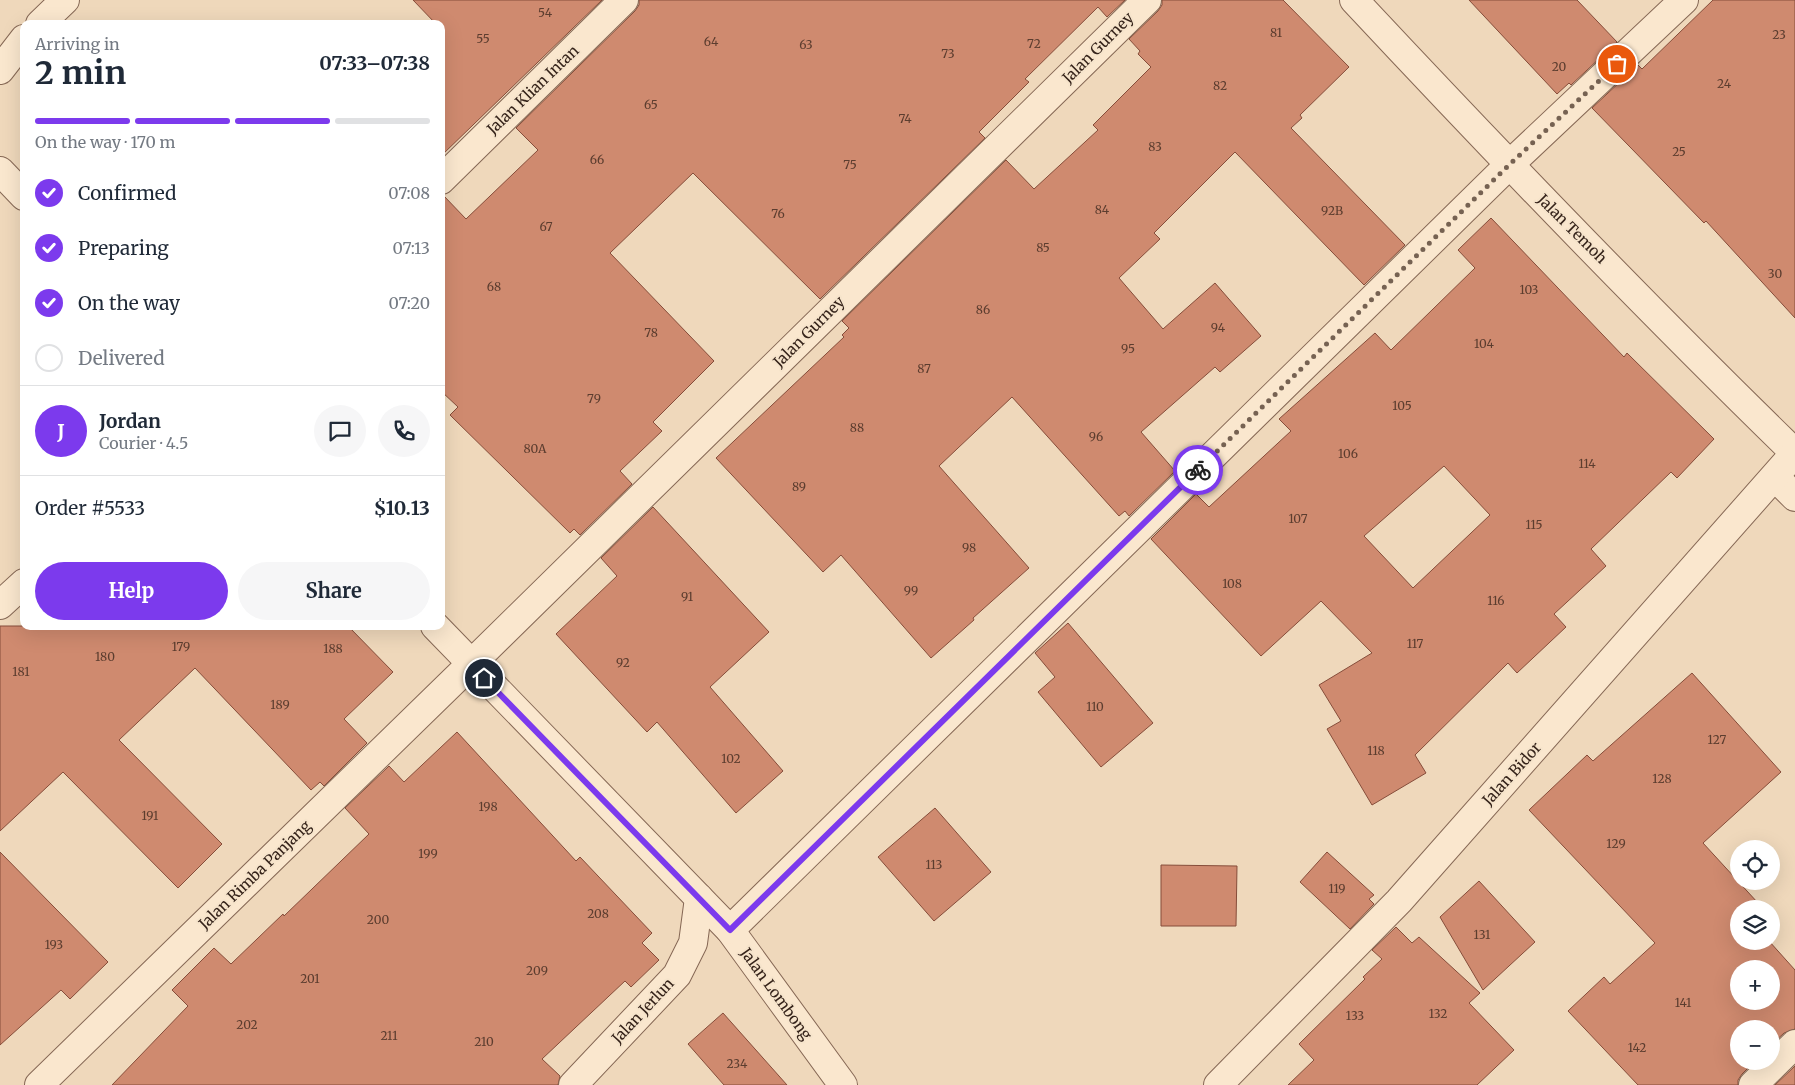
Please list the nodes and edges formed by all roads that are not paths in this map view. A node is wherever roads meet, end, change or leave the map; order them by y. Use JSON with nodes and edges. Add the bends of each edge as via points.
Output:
{"nodes":[{"id":1,"x":66,"y":0,"type":"edge"},
{"id":2,"x":624,"y":0,"type":"edge"},
{"id":3,"x":1147,"y":0,"type":"edge"},
{"id":4,"x":1354,"y":0,"type":"edge"},
{"id":5,"x":1684,"y":0,"type":"edge"},
{"id":6,"x":44,"y":20,"type":"edge"},
{"id":7,"x":20,"y":44,"type":"edge"},
{"id":8,"x":0,"y":70,"type":"edge"},
{"id":9,"x":1509,"y":165,"type":"junction"},
{"id":10,"x":0,"y":171,"type":"edge"},
{"id":11,"x":445,"y":176,"type":"edge"},
{"id":12,"x":20,"y":192,"type":"edge"},
{"id":13,"x":1795,"y":453,"type":"edge"},
{"id":14,"x":1775,"y":477,"type":"junction"},
{"id":15,"x":1795,"y":497,"type":"edge"},
{"id":16,"x":20,"y":587,"type":"edge"},
{"id":17,"x":0,"y":605,"type":"edge"},
{"id":18,"x":439,"y":630,"type":"edge"},
{"id":19,"x":471,"y":664,"type":"junction"},
{"id":20,"x":699,"y":898,"type":"junction"},
{"id":21,"x":730,"y":930,"type":"junction"},
{"id":22,"x":1795,"y":1044,"type":"edge"},
{"id":23,"x":39,"y":1085,"type":"edge"},
{"id":24,"x":573,"y":1085,"type":"edge"},
{"id":25,"x":843,"y":1085,"type":"edge"},
{"id":26,"x":1218,"y":1085,"type":"edge"},
{"id":27,"x":1753,"y":1085,"type":"edge"}],
"edges":[{"from":1,"to":6,"type":"street"},
{"from":2,"to":11,"type":"street","name":"Jalan Klian Intan"},
{"from":3,"to":19,"type":"street","name":"Jalan Gurney"},
{"from":4,"to":9,"type":"street","name":"Jalan Temoh"},
{"from":5,"to":9,"type":"street"},
{"from":7,"to":8,"type":"street"},
{"from":9,"to":13,"type":"street","name":"Jalan Temoh"},
{"from":9,"to":21,"type":"street"},
{"from":10,"to":12,"type":"street"},
{"from":13,"to":14,"type":"street","name":"Jalan Bidor"},
{"from":14,"to":15,"type":"street"},
{"from":14,"to":26,"type":"street","name":"Jalan Bidor","via":[[1399,902]]},
{"from":16,"to":17,"type":"street"},
{"from":18,"to":19,"type":"street","name":"Jalan Lombong"},
{"from":19,"to":20,"type":"street","name":"Jalan Lombong"},
{"from":19,"to":23,"type":"street","name":"Jalan Rimba Panjang"},
{"from":20,"to":21,"type":"street","name":"Jalan Lombong"},
{"from":20,"to":24,"type":"street","name":"Jalan Jerlun","via":[[693,943],[677,975]]},
{"from":21,"to":25,"type":"street","name":"Jalan Lombong"},
{"from":22,"to":27,"type":"street"}]}
